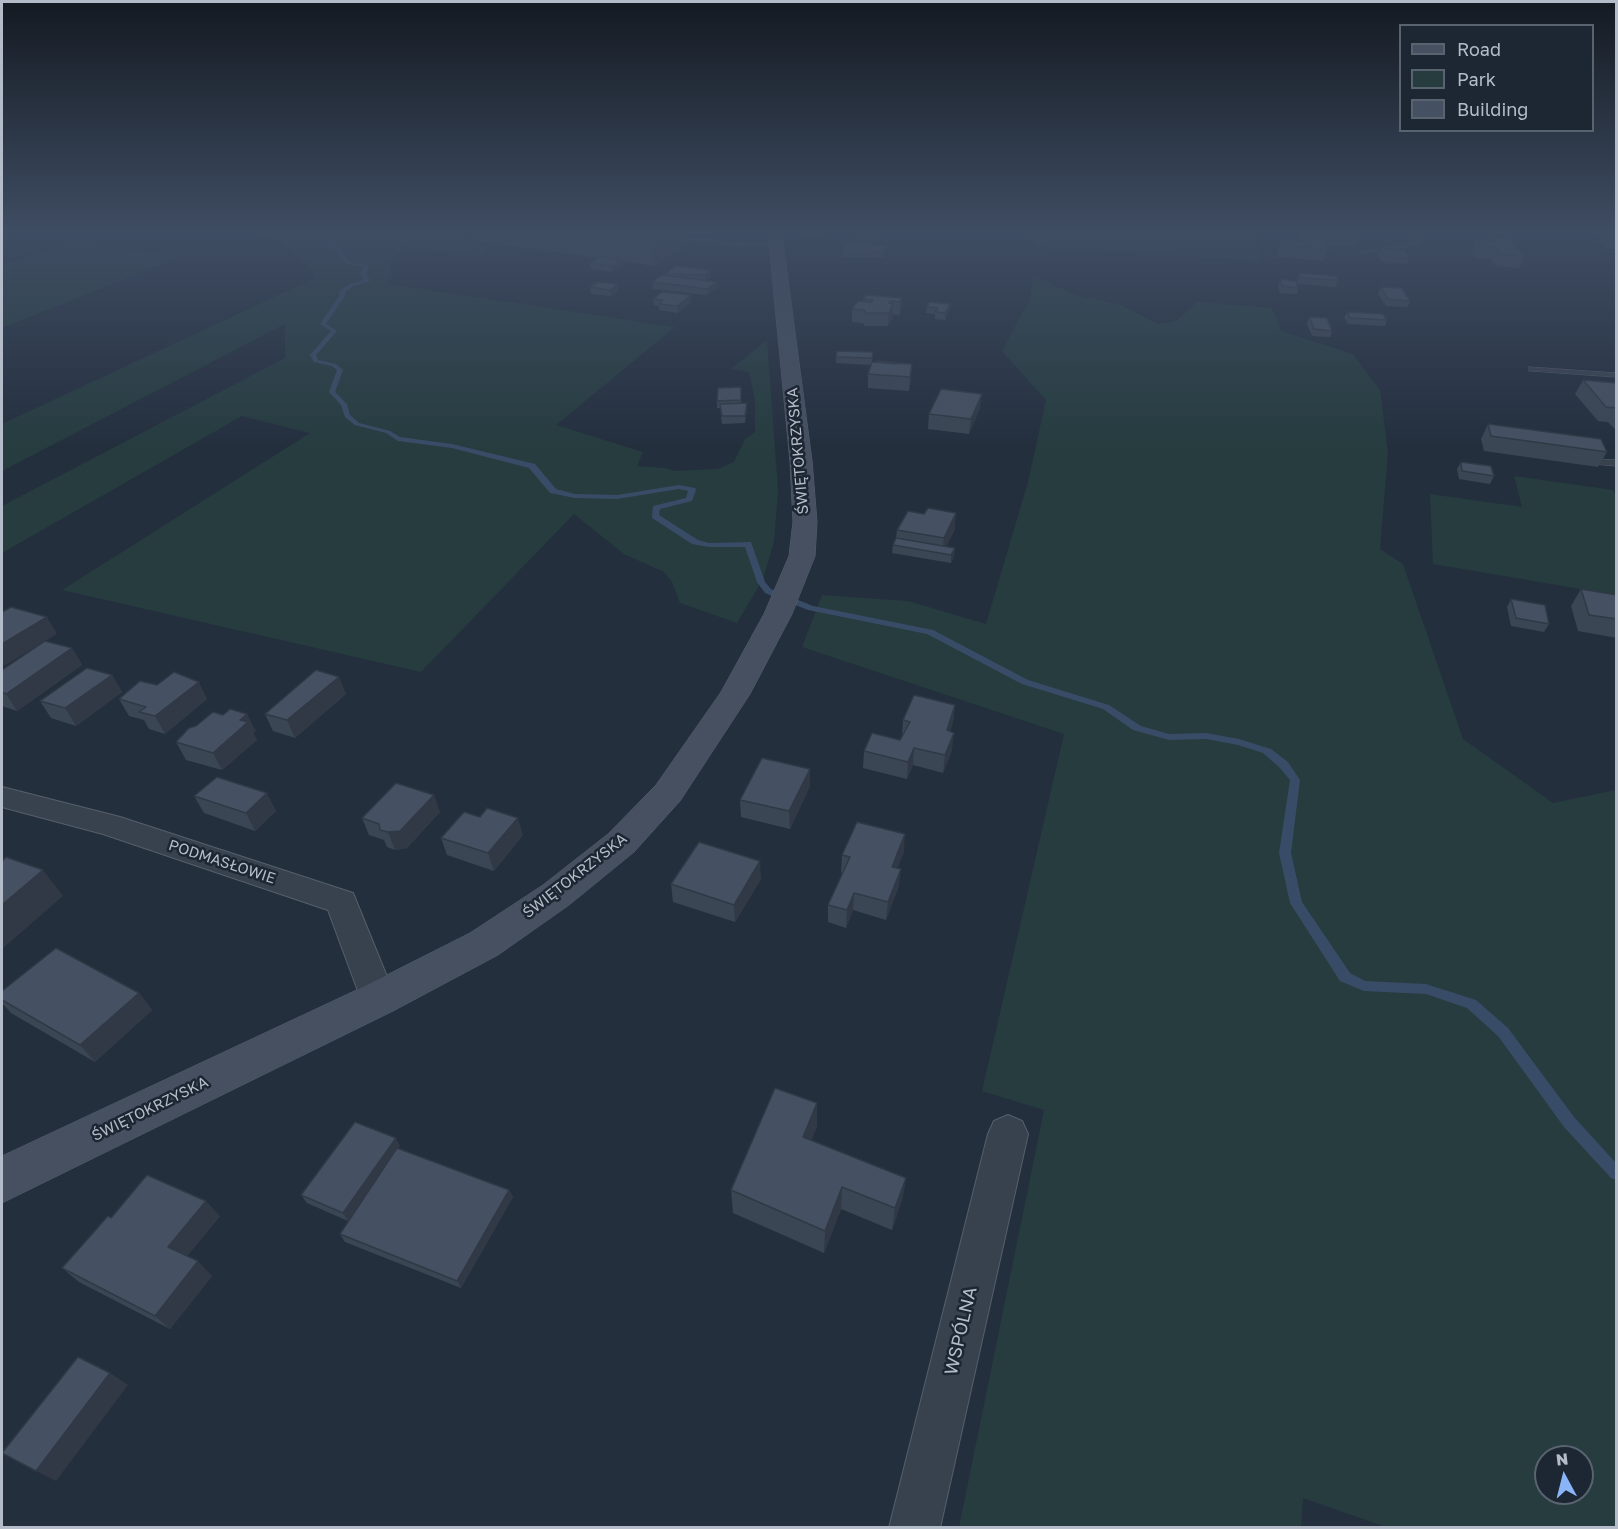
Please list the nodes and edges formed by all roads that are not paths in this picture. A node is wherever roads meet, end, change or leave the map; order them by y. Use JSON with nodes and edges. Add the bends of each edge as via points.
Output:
{"nodes":[{"id":1,"x":783,"y":305,"type":"edge"},
{"id":2,"x":1532,"y":369,"type":"dead end"},
{"id":3,"x":1617,"y":375,"type":"edge"},
{"id":4,"x":1596,"y":462,"type":"edge"},
{"id":5,"x":1617,"y":463,"type":"edge"},
{"id":6,"x":2,"y":797,"type":"edge"},
{"id":7,"x":378,"y":999,"type":"junction"},
{"id":8,"x":1008,"y":1134,"type":"dead end"},
{"id":9,"x":2,"y":1180,"type":"edge"},
{"id":10,"x":914,"y":1527,"type":"edge"}],
"edges":[{"from":1,"to":7,"type":"street","name":"ŚWIĘTOKRZYSKA","via":[[801,461],[805,522],[802,556],[735,694],[668,794],[621,843],[556,896],[484,944]]},
{"from":2,"to":3,"type":"lane"},
{"from":4,"to":5,"type":"lane"},
{"from":6,"to":7,"type":"street","name":"PODMASŁOWIE","via":[[109,825],[342,902]]},
{"from":7,"to":9,"type":"street","name":"ŚWIĘTOKRZYSKA"},
{"from":8,"to":10,"type":"street","name":"WSPÓLNA"}]}
